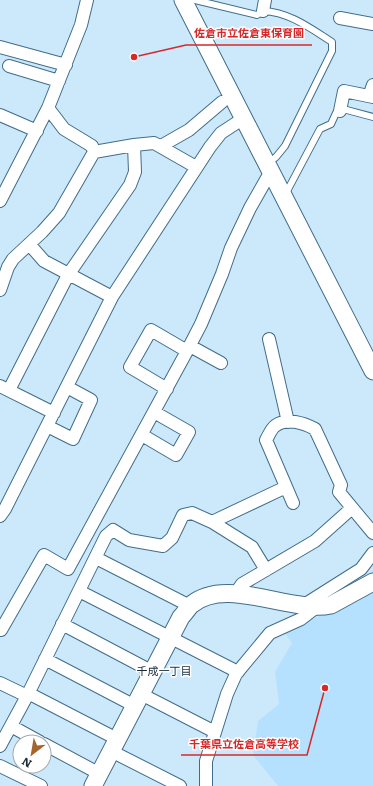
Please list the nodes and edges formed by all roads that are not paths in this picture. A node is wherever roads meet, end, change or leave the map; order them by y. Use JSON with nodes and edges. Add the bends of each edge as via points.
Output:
{"nodes":[{"id":1,"x":87,"y":0,"type":"edge"},
{"id":2,"x":183,"y":0,"type":"edge"},
{"id":3,"x":194,"y":0,"type":"edge"},
{"id":4,"x":264,"y":5,"type":"edge"},
{"id":5,"x":340,"y":18,"type":"dead end"},
{"id":6,"x":373,"y":24,"type":"edge"},
{"id":7,"x":0,"y":47,"type":"edge"},
{"id":8,"x":66,"y":65,"type":"junction"},
{"id":9,"x":9,"y":66,"type":"dead end"},
{"id":10,"x":59,"y":81,"type":"junction"},
{"id":11,"x":372,"y":93,"type":"edge"},
{"id":12,"x":222,"y":102,"type":"dead end"},
{"id":13,"x":48,"y":108,"type":"junction"},
{"id":14,"x":340,"y":111,"type":"junction"},
{"id":15,"x":0,"y":115,"type":"edge"},
{"id":16,"x":373,"y":117,"type":"edge"},
{"id":17,"x":244,"y":118,"type":"junction"},
{"id":18,"x":37,"y":131,"type":"junction"},
{"id":19,"x":134,"y":144,"type":"junction"},
{"id":20,"x":161,"y":146,"type":"junction"},
{"id":21,"x":94,"y":152,"type":"junction"},
{"id":22,"x":196,"y":167,"type":"junction"},
{"id":23,"x":269,"y":167,"type":"junction"},
{"id":24,"x":284,"y":196,"type":"junction"},
{"id":25,"x":0,"y":201,"type":"edge"},
{"id":26,"x":29,"y":244,"type":"junction"},
{"id":27,"x":5,"y":267,"type":"edge"},
{"id":28,"x":68,"y":275,"type":"junction"},
{"id":29,"x":0,"y":290,"type":"edge"},
{"id":30,"x":112,"y":297,"type":"junction"},
{"id":31,"x":269,"y":339,"type":"dead end"},
{"id":32,"x":189,"y":349,"type":"junction"},
{"id":33,"x":221,"y":363,"type":"dead end"},
{"id":34,"x":373,"y":371,"type":"edge"},
{"id":35,"x":67,"y":387,"type":"junction"},
{"id":36,"x":4,"y":388,"type":"edge"},
{"id":37,"x":167,"y":389,"type":"junction"},
{"id":38,"x":154,"y":412,"type":"junction"},
{"id":39,"x":54,"y":413,"type":"junction"},
{"id":40,"x":288,"y":422,"type":"junction"},
{"id":41,"x":47,"y":426,"type":"junction"},
{"id":42,"x":142,"y":436,"type":"junction"},
{"id":43,"x":286,"y":487,"type":"junction"},
{"id":44,"x":4,"y":502,"type":"edge"},
{"id":45,"x":293,"y":503,"type":"dead end"},
{"id":46,"x":352,"y":508,"type":"junction"},
{"id":47,"x":0,"y":516,"type":"edge"},
{"id":48,"x":212,"y":522,"type":"junction"},
{"id":49,"x":373,"y":533,"type":"edge"},
{"id":50,"x":373,"y":553,"type":"edge"},
{"id":51,"x":96,"y":558,"type":"junction"},
{"id":52,"x":266,"y":570,"type":"junction"},
{"id":53,"x":373,"y":582,"type":"edge"},
{"id":54,"x":79,"y":591,"type":"junction"},
{"id":55,"x":235,"y":594,"type":"junction"},
{"id":56,"x":190,"y":606,"type":"junction"},
{"id":57,"x":308,"y":606,"type":"junction"},
{"id":58,"x":62,"y":624,"type":"junction"},
{"id":59,"x":1,"y":630,"type":"dead end"},
{"id":60,"x":171,"y":638,"type":"junction"},
{"id":61,"x":45,"y":659,"type":"junction"},
{"id":62,"x":153,"y":672,"type":"junction"},
{"id":63,"x":238,"y":672,"type":"junction"},
{"id":64,"x":0,"y":683,"type":"edge"},
{"id":65,"x":28,"y":695,"type":"junction"},
{"id":66,"x":138,"y":700,"type":"junction"},
{"id":67,"x":7,"y":726,"type":"edge"},
{"id":68,"x":216,"y":732,"type":"junction"},
{"id":69,"x":24,"y":734,"type":"edge"},
{"id":70,"x":114,"y":745,"type":"junction"},
{"id":71,"x":0,"y":746,"type":"edge"},
{"id":72,"x":52,"y":750,"type":"edge"},
{"id":73,"x":0,"y":766,"type":"edge"},
{"id":74,"x":97,"y":782,"type":"edge"},
{"id":75,"x":41,"y":786,"type":"edge"},
{"id":76,"x":180,"y":786,"type":"edge"},
{"id":77,"x":206,"y":786,"type":"edge"}],
"edges":[{"from":1,"to":8,"type":"street"},
{"from":2,"to":17,"type":"street"},
{"from":3,"to":4,"type":"lane","via":[[258,15]]},
{"from":4,"to":23,"type":"lane","via":[[270,11],[291,17],[332,42],[332,51],[285,146]]},
{"from":5,"to":6,"type":"street"},
{"from":7,"to":8,"type":"street"},
{"from":8,"to":10,"type":"street"},
{"from":9,"to":10,"type":"street"},
{"from":10,"to":13,"type":"street"},
{"from":11,"to":14,"type":"street","via":[[344,91]]},
{"from":12,"to":20,"type":"street","via":[[189,130]]},
{"from":13,"to":18,"type":"street"},
{"from":13,"to":21,"type":"street","via":[[64,128],[92,146]]},
{"from":14,"to":16,"type":"lane","via":[[342,109]]},
{"from":14,"to":24,"type":"lane","via":[[336,113],[331,124],[320,129]]},
{"from":15,"to":18,"type":"street"},
{"from":17,"to":22,"type":"street","via":[[221,133]]},
{"from":17,"to":23,"type":"street"},
{"from":18,"to":25,"type":"street"},
{"from":19,"to":20,"type":"street","via":[[154,143]]},
{"from":19,"to":21,"type":"street"},
{"from":19,"to":28,"type":"street","via":[[135,172],[130,185]]},
{"from":20,"to":22,"type":"street"},
{"from":21,"to":26,"type":"street","via":[[59,213]]},
{"from":22,"to":30,"type":"street"},
{"from":23,"to":24,"type":"street"},
{"from":23,"to":32,"type":"street","via":[[231,248]]},
{"from":24,"to":34,"type":"street"},
{"from":26,"to":27,"type":"street"},
{"from":26,"to":28,"type":"street","via":[[44,261]]},
{"from":27,"to":29,"type":"street"},
{"from":28,"to":30,"type":"street"},
{"from":28,"to":36,"type":"street"},
{"from":30,"to":35,"type":"street"},
{"from":31,"to":40,"type":"street"},
{"from":32,"to":33,"type":"street"},
{"from":32,"to":37,"type":"street"},
{"from":32,"to":37,"type":"street","via":[[152,330],[130,367]]},
{"from":35,"to":39,"type":"street"},
{"from":35,"to":41,"type":"street","via":[[91,400],[73,439]]},
{"from":36,"to":39,"type":"street"},
{"from":37,"to":38,"type":"street"},
{"from":38,"to":42,"type":"street"},
{"from":38,"to":42,"type":"street","via":[[189,432],[176,455]]},
{"from":39,"to":41,"type":"street"},
{"from":40,"to":43,"type":"street","via":[[274,426],[266,440]]},
{"from":40,"to":46,"type":"street","via":[[307,424],[315,429],[341,485],[339,492]]},
{"from":41,"to":44,"type":"street"},
{"from":42,"to":59,"type":"street","via":[[68,569],[44,555]]},
{"from":43,"to":45,"type":"street"},
{"from":43,"to":48,"type":"street"},
{"from":44,"to":47,"type":"street"},
{"from":46,"to":49,"type":"street"},
{"from":46,"to":52,"type":"street","via":[[315,541]]},
{"from":48,"to":51,"type":"street","via":[[192,513],[183,514],[172,538],[163,546],[129,540],[113,530],[106,536]]},
{"from":48,"to":52,"type":"street","via":[[252,547]]},
{"from":50,"to":57,"type":"street","via":[[361,569]]},
{"from":51,"to":54,"type":"street"},
{"from":51,"to":56,"type":"street"},
{"from":52,"to":55,"type":"street","via":[[242,584]]},
{"from":53,"to":57,"type":"street","via":[[331,605]]},
{"from":54,"to":58,"type":"street"},
{"from":54,"to":60,"type":"street"},
{"from":55,"to":56,"type":"street","via":[[203,597]]},
{"from":55,"to":57,"type":"street"},
{"from":56,"to":60,"type":"street","via":[[181,617]]},
{"from":57,"to":63,"type":"street","via":[[314,609],[301,619],[270,633]]},
{"from":58,"to":61,"type":"street"},
{"from":58,"to":62,"type":"street"},
{"from":60,"to":62,"type":"street"},
{"from":60,"to":63,"type":"street"},
{"from":61,"to":65,"type":"street"},
{"from":61,"to":66,"type":"street"},
{"from":62,"to":66,"type":"street"},
{"from":63,"to":68,"type":"street","via":[[227,694]]},
{"from":64,"to":65,"type":"street"},
{"from":65,"to":67,"type":"street"},
{"from":65,"to":70,"type":"street"},
{"from":66,"to":68,"type":"street"},
{"from":66,"to":70,"type":"street"},
{"from":67,"to":69,"type":"street"},
{"from":67,"to":71,"type":"street"},
{"from":68,"to":77,"type":"street","via":[[206,761]]},
{"from":70,"to":74,"type":"street"},
{"from":70,"to":76,"type":"street"},
{"from":72,"to":74,"type":"street"},
{"from":73,"to":75,"type":"street"}]}
